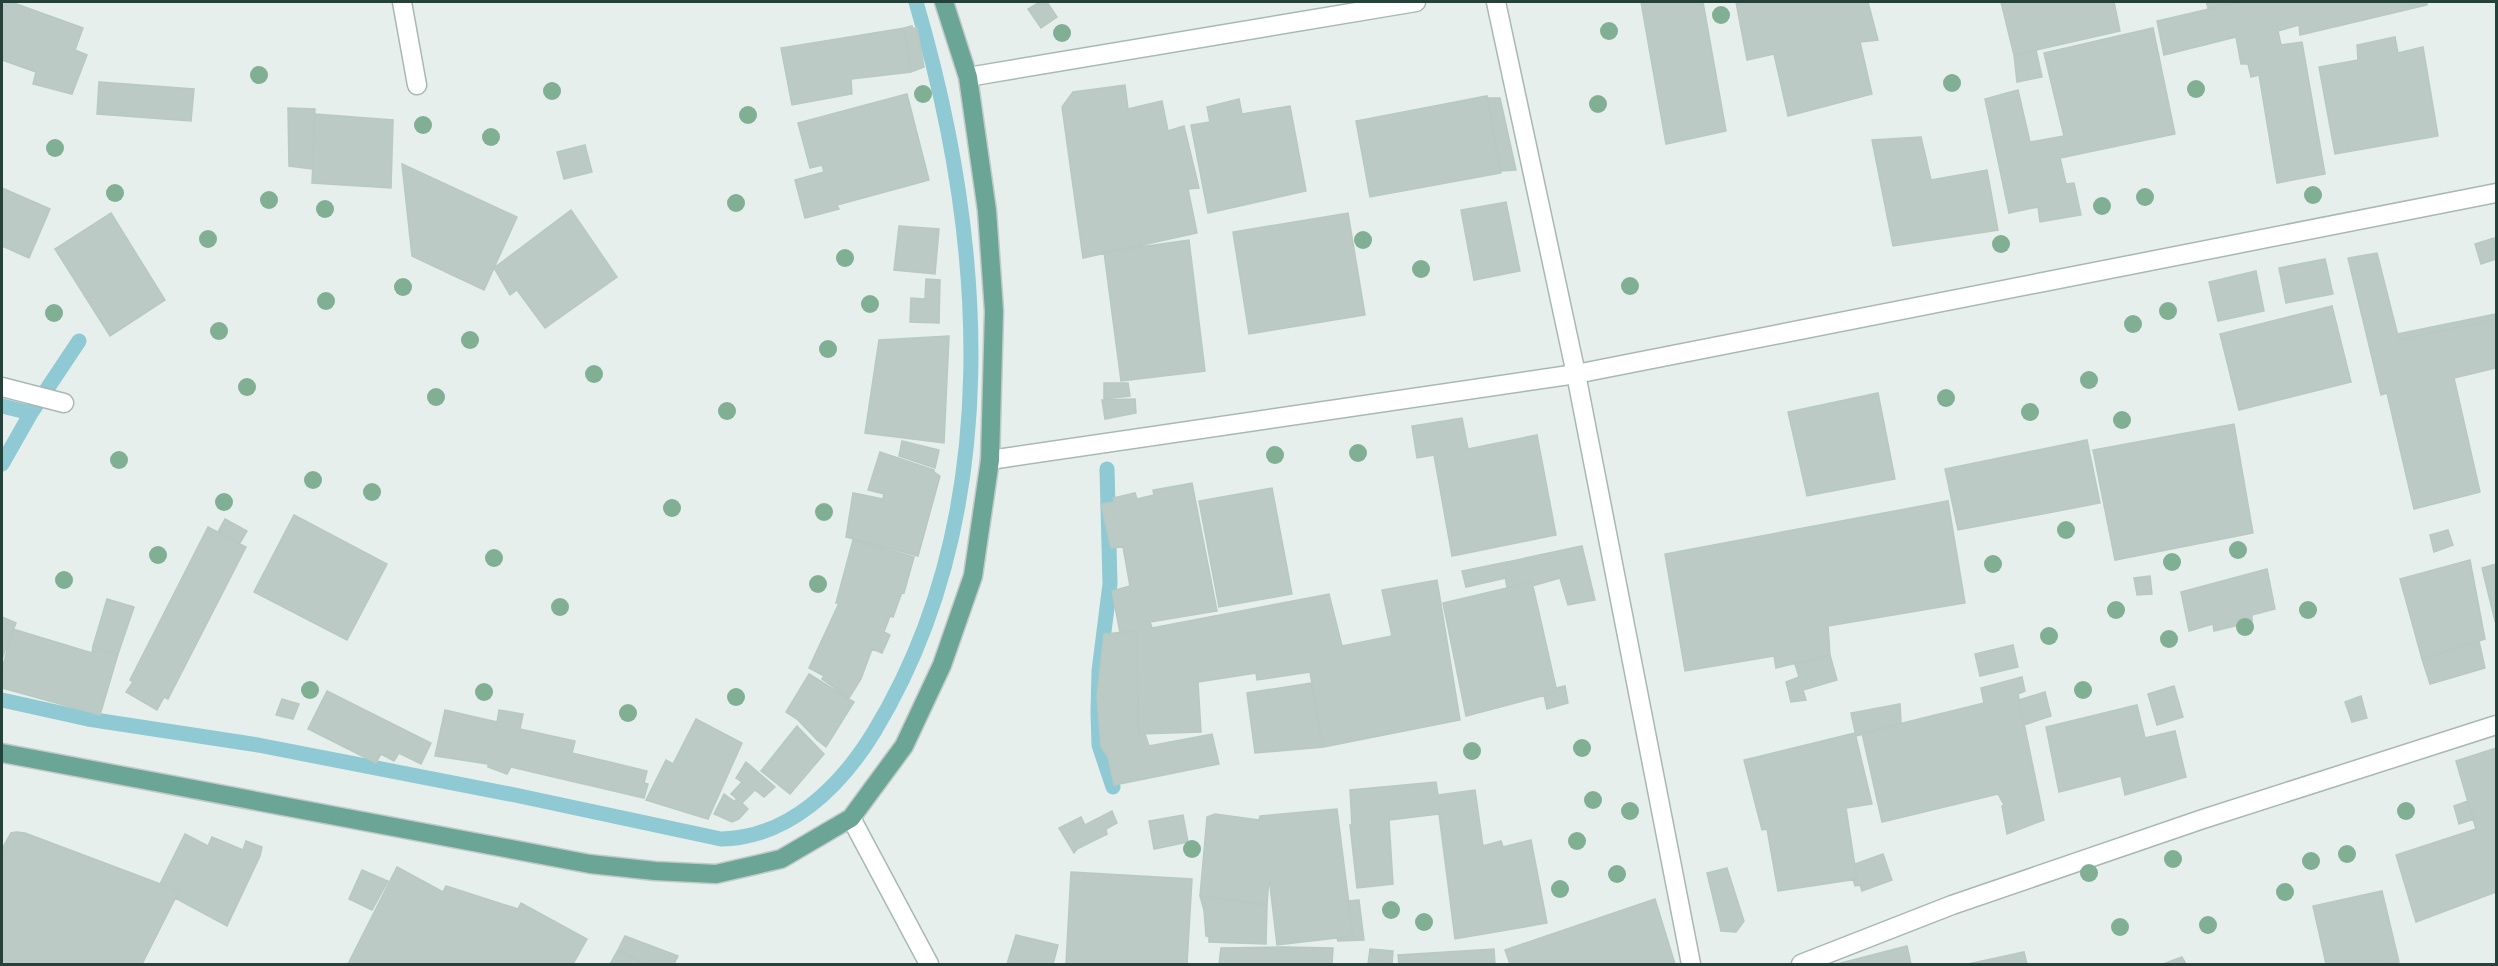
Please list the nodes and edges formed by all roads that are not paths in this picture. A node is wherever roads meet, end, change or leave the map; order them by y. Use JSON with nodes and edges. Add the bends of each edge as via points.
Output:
{"nodes":[{"id":1,"x":402,"y":2,"type":"edge"},
{"id":2,"x":944,"y":2,"type":"edge"},
{"id":3,"x":1416,"y":2,"type":"edge"},
{"id":4,"x":1496,"y":2,"type":"edge"},
{"id":5,"x":968,"y":77,"type":"junction"},
{"id":6,"x":417,"y":85,"type":"dead end"},
{"id":7,"x":2496,"y":193,"type":"edge"},
{"id":8,"x":1576,"y":374,"type":"junction"},
{"id":9,"x":2,"y":387,"type":"edge"},
{"id":10,"x":64,"y":403,"type":"dead end"},
{"id":11,"x":990,"y":460,"type":"junction"},
{"id":12,"x":2496,"y":725,"type":"edge"},
{"id":13,"x":2,"y":753,"type":"edge"},
{"id":14,"x":851,"y":818,"type":"junction"},
{"id":15,"x":929,"y":964,"type":"edge"},
{"id":16,"x":1691,"y":964,"type":"edge"},
{"id":17,"x":1801,"y":964,"type":"edge"}],
"edges":[{"from":1,"to":6,"type":"street"},
{"from":2,"to":5,"type":"main road"},
{"from":3,"to":5,"type":"street"},
{"from":4,"to":8,"type":"street"},
{"from":5,"to":11,"type":"main road","via":[[987,211],[994,311]]},
{"from":7,"to":8,"type":"street"},
{"from":8,"to":11,"type":"street"},
{"from":8,"to":16,"type":"street"},
{"from":9,"to":10,"type":"street"},
{"from":11,"to":14,"type":"main road","via":[[973,576],[942,665],[904,746]]},
{"from":12,"to":17,"type":"street","via":[[1974,897]]},
{"from":13,"to":14,"type":"main road","via":[[590,864],[655,871],[716,874],[781,859]]},
{"from":14,"to":15,"type":"street"}]}
